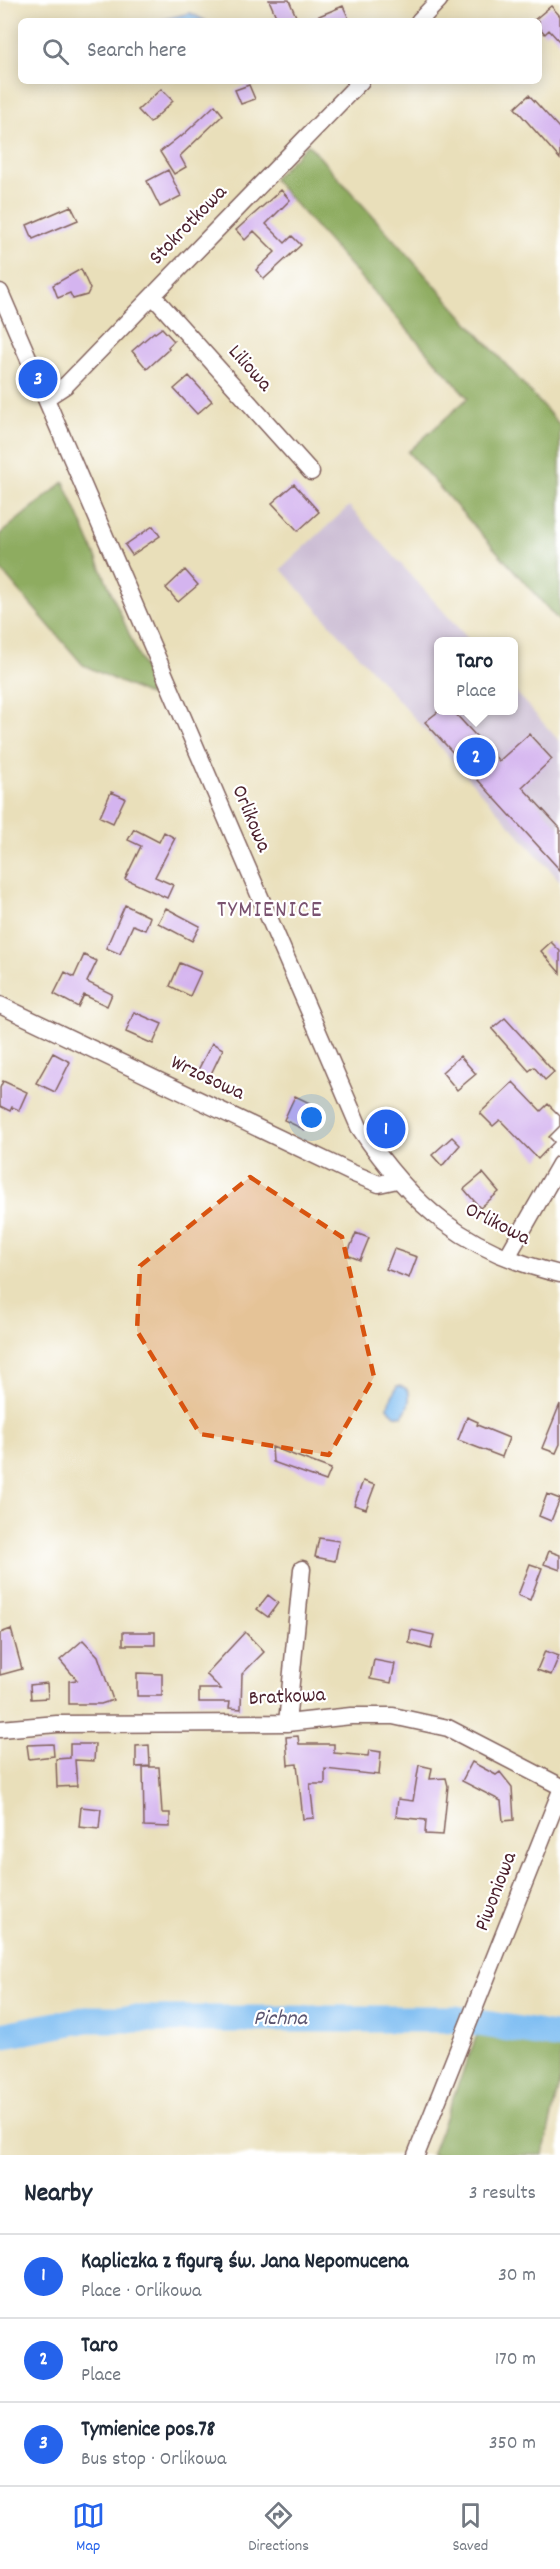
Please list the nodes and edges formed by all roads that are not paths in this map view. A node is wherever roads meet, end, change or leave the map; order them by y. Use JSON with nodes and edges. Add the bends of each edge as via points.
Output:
{"nodes":[{"id":1,"x":439,"y":0,"type":"edge"},
{"id":2,"x":422,"y":18,"type":"edge"},
{"id":3,"x":358,"y":84,"type":"edge"},
{"id":4,"x":0,"y":292,"type":"edge"},
{"id":5,"x":153,"y":296,"type":"junction"},
{"id":6,"x":46,"y":398,"type":"junction"},
{"id":7,"x":311,"y":472,"type":"dead end"},
{"id":8,"x":0,"y":1005,"type":"edge"},
{"id":9,"x":560,"y":1164,"type":"edge"},
{"id":10,"x":397,"y":1180,"type":"junction"},
{"id":11,"x":507,"y":1257,"type":"junction"},
{"id":12,"x":560,"y":1274,"type":"edge"},
{"id":13,"x":302,"y":1569,"type":"dead end"},
{"id":14,"x":287,"y":1723,"type":"junction"},
{"id":15,"x":0,"y":1729,"type":"edge"},
{"id":16,"x":560,"y":1786,"type":"edge"},
{"id":17,"x":560,"y":1793,"type":"edge"},
{"id":18,"x":416,"y":2155,"type":"edge"}],
"edges":[{"from":1,"to":2,"type":"street"},
{"from":3,"to":5,"type":"street","name":"Stokrotkowa"},
{"from":4,"to":6,"type":"street","name":"Orlikowa"},
{"from":5,"to":6,"type":"street","name":"Stokrotkowa","via":[[66,385]]},
{"from":5,"to":7,"type":"street","name":"Liliowa"},
{"from":6,"to":10,"type":"street","name":"Orlikowa","via":[[343,1093],[359,1127]]},
{"from":8,"to":10,"type":"street","name":"Wrzosowa","via":[[352,1173],[380,1184]]},
{"from":9,"to":11,"type":"street"},
{"from":10,"to":11,"type":"street","name":"Orlikowa","via":[[430,1214]]},
{"from":11,"to":12,"type":"street","name":"Orlikowa"},
{"from":13,"to":14,"type":"street"},
{"from":14,"to":15,"type":"street","name":"Bratkowa","via":[[57,1724]]},
{"from":14,"to":16,"type":"street","name":"Bratkowa","via":[[393,1716],[448,1728]]},
{"from":17,"to":18,"type":"street","name":"Piwoniowa"}]}
